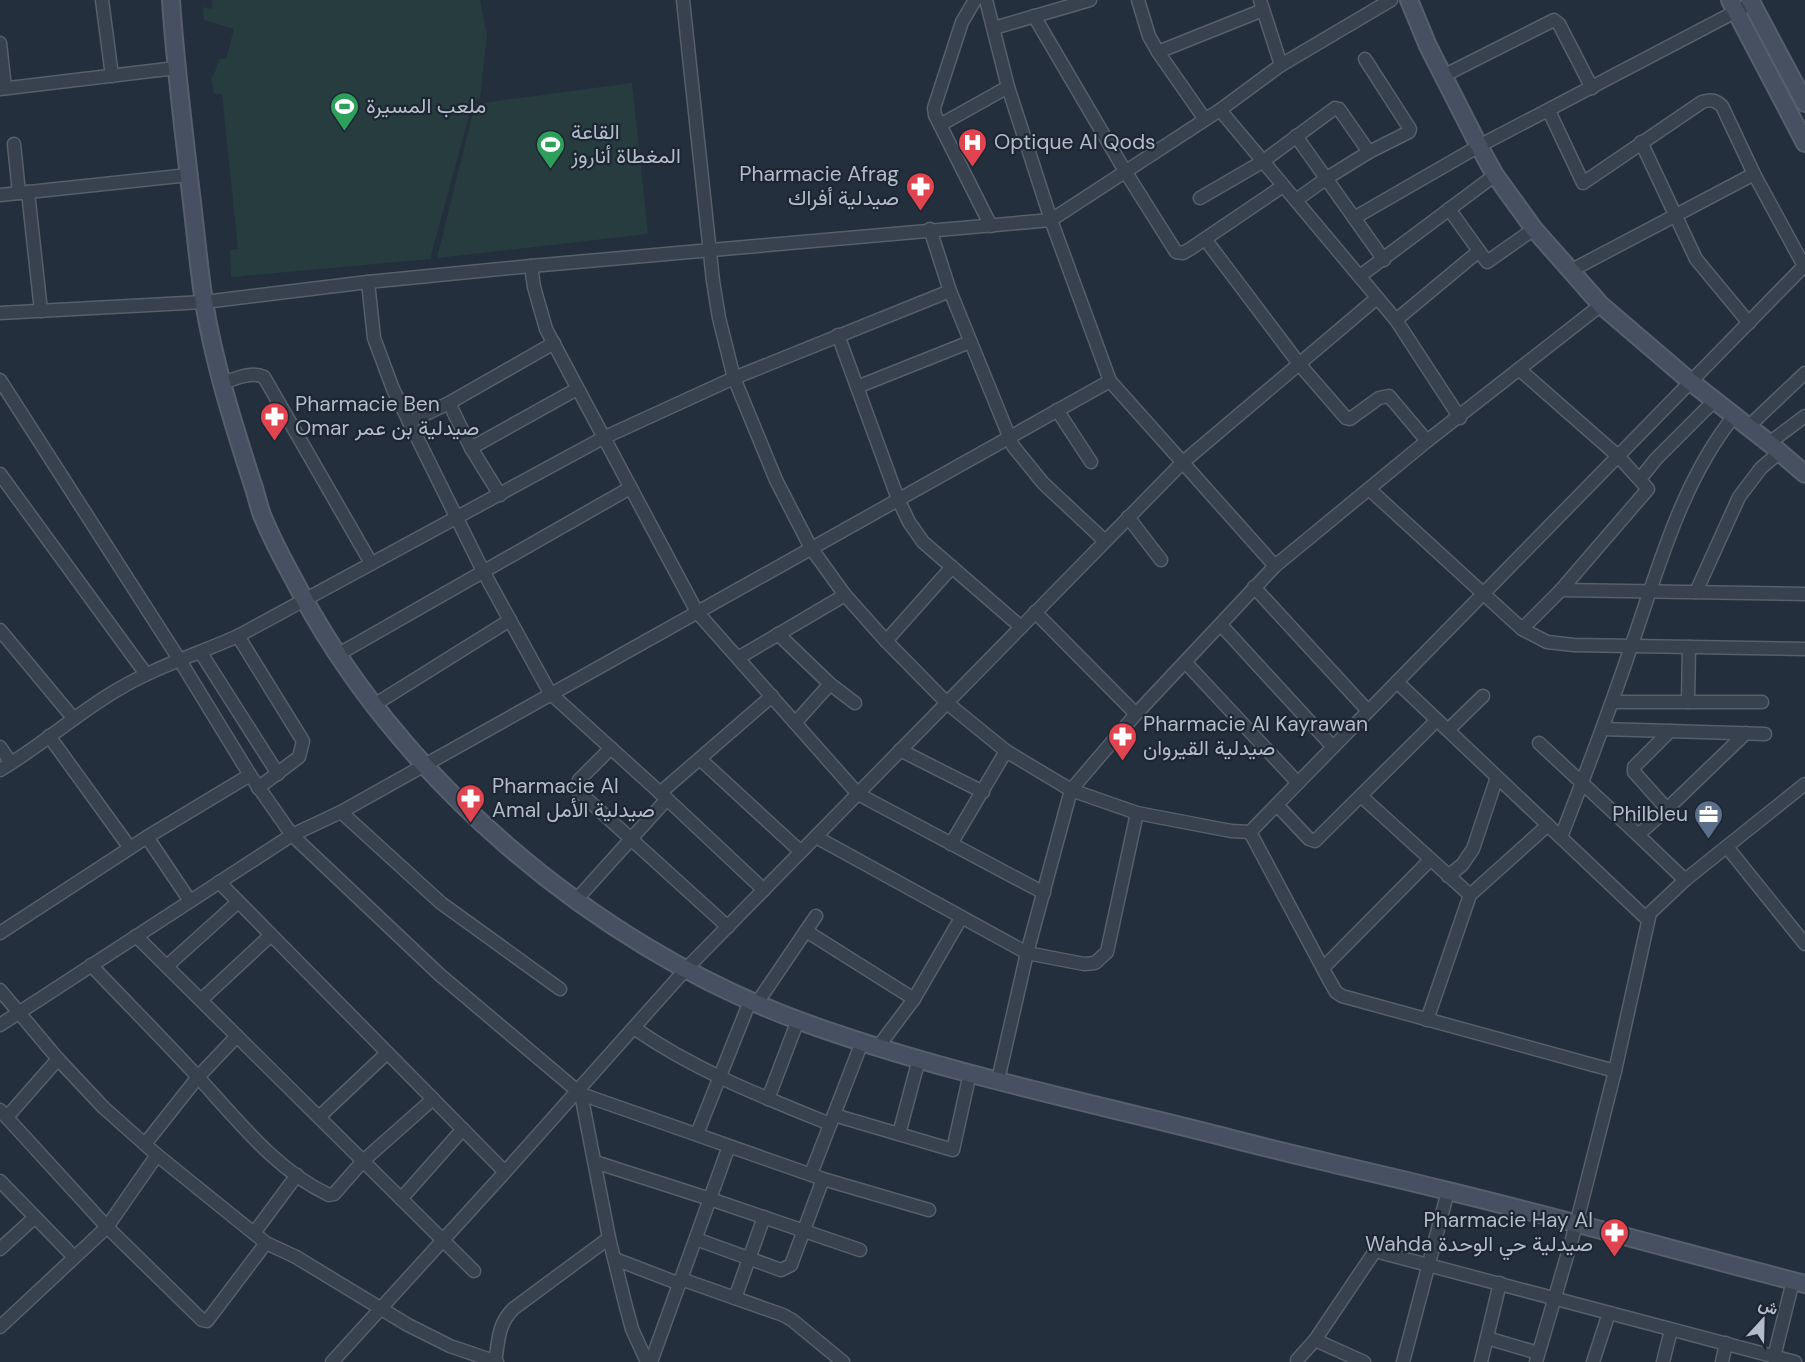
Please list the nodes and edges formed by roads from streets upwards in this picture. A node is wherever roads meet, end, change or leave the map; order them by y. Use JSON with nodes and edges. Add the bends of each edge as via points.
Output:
{"nodes":[{"id":1,"x":102,"y":0,"type":"edge"},
{"id":2,"x":171,"y":0,"type":"edge"},
{"id":3,"x":682,"y":0,"type":"edge"},
{"id":4,"x":975,"y":0,"type":"edge"},
{"id":5,"x":986,"y":0,"type":"edge"},
{"id":6,"x":1090,"y":0,"type":"edge"},
{"id":7,"x":1138,"y":0,"type":"edge"},
{"id":8,"x":1391,"y":0,"type":"edge"},
{"id":9,"x":1409,"y":0,"type":"edge"},
{"id":10,"x":1751,"y":2,"type":"edge"},
{"id":11,"x":1261,"y":5,"type":"edge"},
{"id":12,"x":1733,"y":6,"type":"edge"},
{"id":13,"x":1034,"y":16,"type":"junction"},
{"id":14,"x":994,"y":28,"type":"junction"},
{"id":15,"x":0,"y":43,"type":"edge"},
{"id":16,"x":1158,"y":52,"type":"junction"},
{"id":17,"x":1365,"y":59,"type":"dead end"},
{"id":18,"x":1281,"y":65,"type":"junction"},
{"id":19,"x":176,"y":68,"type":"junction"},
{"id":20,"x":112,"y":76,"type":"junction"},
{"id":21,"x":1443,"y":76,"type":"junction"},
{"id":22,"x":1008,"y":87,"type":"junction"},
{"id":23,"x":1592,"y":88,"type":"junction"},
{"id":24,"x":2,"y":89,"type":"edge"},
{"id":25,"x":1805,"y":103,"type":"edge"},
{"id":26,"x":1220,"y":110,"type":"junction"},
{"id":27,"x":1549,"y":111,"type":"junction"},
{"id":28,"x":1204,"y":118,"type":"junction"},
{"id":29,"x":940,"y":125,"type":"junction"},
{"id":30,"x":1296,"y":136,"type":"junction"},
{"id":31,"x":1641,"y":142,"type":"junction"},
{"id":32,"x":1805,"y":143,"type":"edge"},
{"id":33,"x":14,"y":144,"type":"dead end"},
{"id":34,"x":1479,"y":146,"type":"junction"},
{"id":35,"x":1369,"y":152,"type":"junction"},
{"id":36,"x":1262,"y":162,"type":"junction"},
{"id":37,"x":1125,"y":171,"type":"junction"},
{"id":38,"x":1754,"y":174,"type":"junction"},
{"id":39,"x":189,"y":175,"type":"junction"},
{"id":40,"x":1495,"y":175,"type":"junction"},
{"id":41,"x":1327,"y":178,"type":"junction"},
{"id":42,"x":1283,"y":186,"type":"junction"},
{"id":43,"x":24,"y":193,"type":"junction"},
{"id":44,"x":0,"y":195,"type":"edge"},
{"id":45,"x":1200,"y":198,"type":"dead end"},
{"id":46,"x":1296,"y":200,"type":"junction"},
{"id":47,"x":1449,"y":209,"type":"junction"},
{"id":48,"x":1674,"y":215,"type":"junction"},
{"id":49,"x":1354,"y":218,"type":"junction"},
{"id":50,"x":1051,"y":220,"type":"junction"},
{"id":51,"x":991,"y":226,"type":"junction"},
{"id":52,"x":930,"y":229,"type":"junction"},
{"id":53,"x":1534,"y":229,"type":"junction"},
{"id":54,"x":1204,"y":239,"type":"junction"},
{"id":55,"x":710,"y":250,"type":"junction"},
{"id":56,"x":1479,"y":251,"type":"junction"},
{"id":57,"x":1384,"y":260,"type":"junction"},
{"id":58,"x":531,"y":266,"type":"junction"},
{"id":59,"x":1804,"y":266,"type":"edge"},
{"id":60,"x":1570,"y":271,"type":"junction"},
{"id":61,"x":1360,"y":276,"type":"junction"},
{"id":62,"x":368,"y":282,"type":"junction"},
{"id":63,"x":950,"y":291,"type":"junction"},
{"id":64,"x":1377,"y":298,"type":"junction"},
{"id":65,"x":204,"y":302,"type":"junction"},
{"id":66,"x":1601,"y":305,"type":"junction"},
{"id":67,"x":41,"y":311,"type":"junction"},
{"id":68,"x":0,"y":313,"type":"edge"},
{"id":69,"x":1396,"y":320,"type":"junction"},
{"id":70,"x":1749,"y":323,"type":"junction"},
{"id":71,"x":838,"y":335,"type":"junction"},
{"id":72,"x":970,"y":342,"type":"junction"},
{"id":73,"x":554,"y":343,"type":"junction"},
{"id":74,"x":1300,"y":365,"type":"junction"},
{"id":75,"x":1519,"y":369,"type":"junction"},
{"id":76,"x":1805,"y":373,"type":"edge"},
{"id":77,"x":734,"y":378,"type":"junction"},
{"id":78,"x":0,"y":380,"type":"edge"},
{"id":79,"x":1110,"y":381,"type":"junction"},
{"id":80,"x":1691,"y":382,"type":"junction"},
{"id":81,"x":222,"y":383,"type":"junction"},
{"id":82,"x":857,"y":387,"type":"junction"},
{"id":83,"x":577,"y":389,"type":"junction"},
{"id":84,"x":1715,"y":400,"type":"junction"},
{"id":85,"x":449,"y":403,"type":"junction"},
{"id":86,"x":1057,"y":410,"type":"junction"},
{"id":87,"x":1734,"y":416,"type":"junction"},
{"id":88,"x":1805,"y":416,"type":"edge"},
{"id":89,"x":1460,"y":418,"type":"junction"},
{"id":90,"x":409,"y":422,"type":"junction"},
{"id":91,"x":1748,"y":427,"type":"junction"},
{"id":92,"x":1009,"y":437,"type":"junction"},
{"id":93,"x":603,"y":438,"type":"junction"},
{"id":94,"x":1427,"y":441,"type":"junction"},
{"id":95,"x":471,"y":448,"type":"junction"},
{"id":96,"x":1775,"y":448,"type":"junction"},
{"id":97,"x":1618,"y":456,"type":"junction"},
{"id":98,"x":1091,"y":462,"type":"dead end"},
{"id":99,"x":1182,"y":463,"type":"junction"},
{"id":100,"x":0,"y":474,"type":"edge"},
{"id":101,"x":1805,"y":474,"type":"edge"},
{"id":102,"x":1640,"y":479,"type":"junction"},
{"id":103,"x":630,"y":488,"type":"junction"},
{"id":104,"x":1369,"y":489,"type":"junction"},
{"id":105,"x":500,"y":495,"type":"junction"},
{"id":106,"x":898,"y":499,"type":"junction"},
{"id":107,"x":456,"y":516,"type":"junction"},
{"id":108,"x":1128,"y":518,"type":"junction"},
{"id":109,"x":1105,"y":541,"type":"junction"},
{"id":110,"x":811,"y":548,"type":"junction"},
{"id":111,"x":1161,"y":560,"type":"dead end"},
{"id":112,"x":371,"y":563,"type":"junction"},
{"id":113,"x":1275,"y":566,"type":"junction"},
{"id":114,"x":952,"y":567,"type":"junction"},
{"id":115,"x":483,"y":571,"type":"junction"},
{"id":116,"x":1254,"y":587,"type":"junction"},
{"id":117,"x":1561,"y":590,"type":"junction"},
{"id":118,"x":1650,"y":590,"type":"junction"},
{"id":119,"x":1696,"y":592,"type":"junction"},
{"id":120,"x":1483,"y":594,"type":"junction"},
{"id":121,"x":1805,"y":594,"type":"edge"},
{"id":122,"x":845,"y":595,"type":"junction"},
{"id":123,"x":304,"y":600,"type":"junction"},
{"id":124,"x":697,"y":612,"type":"junction"},
{"id":125,"x":1035,"y":612,"type":"junction"},
{"id":126,"x":510,"y":620,"type":"junction"},
{"id":127,"x":1221,"y":625,"type":"junction"},
{"id":128,"x":1021,"y":627,"type":"junction"},
{"id":129,"x":1522,"y":629,"type":"junction"},
{"id":130,"x":0,"y":630,"type":"edge"},
{"id":131,"x":778,"y":634,"type":"junction"},
{"id":132,"x":238,"y":636,"type":"junction"},
{"id":133,"x":885,"y":640,"type":"junction"},
{"id":134,"x":1631,"y":645,"type":"junction"},
{"id":135,"x":1689,"y":647,"type":"junction"},
{"id":136,"x":1805,"y":649,"type":"edge"},
{"id":137,"x":201,"y":653,"type":"junction"},
{"id":138,"x":337,"y":655,"type":"junction"},
{"id":139,"x":738,"y":658,"type":"junction"},
{"id":140,"x":179,"y":659,"type":"junction"},
{"id":141,"x":1186,"y":663,"type":"junction"},
{"id":142,"x":146,"y":674,"type":"junction"},
{"id":143,"x":1397,"y":682,"type":"junction"},
{"id":144,"x":830,"y":684,"type":"junction"},
{"id":145,"x":550,"y":693,"type":"junction"},
{"id":146,"x":772,"y":696,"type":"junction"},
{"id":147,"x":1483,"y":696,"type":"dead end"},
{"id":148,"x":855,"y":702,"type":"dead end"},
{"id":149,"x":1612,"y":702,"type":"junction"},
{"id":150,"x":1688,"y":702,"type":"junction"},
{"id":151,"x":1762,"y":702,"type":"dead end"},
{"id":152,"x":947,"y":703,"type":"junction"},
{"id":153,"x":374,"y":705,"type":"junction"},
{"id":154,"x":1368,"y":711,"type":"junction"},
{"id":155,"x":1136,"y":714,"type":"junction"},
{"id":156,"x":74,"y":719,"type":"junction"},
{"id":157,"x":1437,"y":720,"type":"junction"},
{"id":158,"x":795,"y":723,"type":"junction"},
{"id":159,"x":1602,"y":729,"type":"junction"},
{"id":160,"x":1448,"y":730,"type":"junction"},
{"id":161,"x":1670,"y":731,"type":"junction"},
{"id":162,"x":1746,"y":733,"type":"junction"},
{"id":163,"x":1765,"y":734,"type":"dead end"},
{"id":164,"x":49,"y":736,"type":"junction"},
{"id":165,"x":1539,"y":744,"type":"dead end"},
{"id":166,"x":0,"y":747,"type":"edge"},
{"id":167,"x":1333,"y":747,"type":"junction"},
{"id":168,"x":611,"y":748,"type":"junction"},
{"id":169,"x":900,"y":750,"type":"junction"},
{"id":170,"x":1006,"y":751,"type":"junction"},
{"id":171,"x":700,"y":759,"type":"junction"},
{"id":172,"x":11,"y":763,"type":"junction"},
{"id":173,"x":423,"y":765,"type":"junction"},
{"id":174,"x":0,"y":770,"type":"edge"},
{"id":175,"x":278,"y":774,"type":"junction"},
{"id":176,"x":250,"y":775,"type":"junction"},
{"id":177,"x":1497,"y":777,"type":"junction"},
{"id":178,"x":1298,"y":783,"type":"junction"},
{"id":179,"x":1582,"y":784,"type":"junction"},
{"id":180,"x":1805,"y":784,"type":"edge"},
{"id":181,"x":258,"y":788,"type":"junction"},
{"id":182,"x":1071,"y":790,"type":"junction"},
{"id":183,"x":983,"y":792,"type":"junction"},
{"id":184,"x":858,"y":794,"type":"junction"},
{"id":185,"x":664,"y":796,"type":"junction"},
{"id":186,"x":1361,"y":796,"type":"junction"},
{"id":187,"x":1277,"y":805,"type":"junction"},
{"id":188,"x":1667,"y":809,"type":"junction"},
{"id":189,"x":341,"y":812,"type":"junction"},
{"id":190,"x":1137,"y":813,"type":"junction"},
{"id":191,"x":1548,"y":825,"type":"junction"},
{"id":192,"x":1250,"y":832,"type":"junction"},
{"id":193,"x":292,"y":835,"type":"junction"},
{"id":194,"x":1638,"y":835,"type":"junction"},
{"id":195,"x":147,"y":837,"type":"junction"},
{"id":196,"x":816,"y":837,"type":"junction"},
{"id":197,"x":1561,"y":837,"type":"junction"},
{"id":198,"x":630,"y":839,"type":"junction"},
{"id":199,"x":951,"y":844,"type":"junction"},
{"id":200,"x":1727,"y":847,"type":"junction"},
{"id":201,"x":130,"y":848,"type":"junction"},
{"id":202,"x":801,"y":852,"type":"junction"},
{"id":203,"x":1430,"y":860,"type":"junction"},
{"id":204,"x":1449,"y":876,"type":"junction"},
{"id":205,"x":1685,"y":880,"type":"junction"},
{"id":206,"x":219,"y":882,"type":"junction"},
{"id":207,"x":764,"y":890,"type":"junction"},
{"id":208,"x":1044,"y":893,"type":"junction"},
{"id":209,"x":1470,"y":895,"type":"junction"},
{"id":210,"x":576,"y":900,"type":"junction"},
{"id":211,"x":190,"y":901,"type":"junction"},
{"id":212,"x":238,"y":902,"type":"junction"},
{"id":213,"x":816,"y":916,"type":"dead end"},
{"id":214,"x":961,"y":918,"type":"junction"},
{"id":215,"x":1648,"y":920,"type":"junction"},
{"id":216,"x":728,"y":927,"type":"junction"},
{"id":217,"x":806,"y":931,"type":"junction"},
{"id":218,"x":0,"y":933,"type":"edge"},
{"id":219,"x":271,"y":935,"type":"junction"},
{"id":220,"x":136,"y":936,"type":"junction"},
{"id":221,"x":1805,"y":944,"type":"edge"},
{"id":222,"x":1027,"y":953,"type":"junction"},
{"id":223,"x":91,"y":965,"type":"junction"},
{"id":224,"x":167,"y":966,"type":"junction"},
{"id":225,"x":1323,"y":968,"type":"junction"},
{"id":226,"x":686,"y":969,"type":"junction"},
{"id":227,"x":560,"y":989,"type":"dead end"},
{"id":228,"x":0,"y":990,"type":"edge"},
{"id":229,"x":914,"y":999,"type":"junction"},
{"id":230,"x":201,"y":1000,"type":"junction"},
{"id":231,"x":753,"y":1002,"type":"junction"},
{"id":232,"x":18,"y":1012,"type":"junction"},
{"id":233,"x":798,"y":1020,"type":"junction"},
{"id":234,"x":1427,"y":1020,"type":"junction"},
{"id":235,"x":0,"y":1025,"type":"edge"},
{"id":236,"x":634,"y":1028,"type":"junction"},
{"id":237,"x":237,"y":1036,"type":"junction"},
{"id":238,"x":870,"y":1045,"type":"junction"},
{"id":239,"x":387,"y":1053,"type":"junction"},
{"id":240,"x":58,"y":1059,"type":"junction"},
{"id":241,"x":919,"y":1059,"type":"junction"},
{"id":242,"x":1615,"y":1071,"type":"junction"},
{"id":243,"x":970,"y":1073,"type":"junction"},
{"id":244,"x":198,"y":1077,"type":"junction"},
{"id":245,"x":719,"y":1077,"type":"junction"},
{"id":246,"x":998,"y":1080,"type":"junction"},
{"id":247,"x":579,"y":1093,"type":"junction"},
{"id":248,"x":433,"y":1099,"type":"junction"},
{"id":249,"x":768,"y":1099,"type":"junction"},
{"id":250,"x":3,"y":1114,"type":"edge"},
{"id":251,"x":319,"y":1117,"type":"junction"},
{"id":252,"x":832,"y":1119,"type":"junction"},
{"id":253,"x":463,"y":1129,"type":"junction"},
{"id":254,"x":697,"y":1134,"type":"junction"},
{"id":255,"x":899,"y":1134,"type":"junction"},
{"id":256,"x":145,"y":1144,"type":"junction"},
{"id":257,"x":729,"y":1146,"type":"junction"},
{"id":258,"x":157,"y":1155,"type":"junction"},
{"id":259,"x":363,"y":1161,"type":"junction"},
{"id":260,"x":595,"y":1162,"type":"junction"},
{"id":261,"x":505,"y":1172,"type":"junction"},
{"id":262,"x":811,"y":1174,"type":"junction"},
{"id":263,"x":297,"y":1175,"type":"junction"},
{"id":264,"x":823,"y":1179,"type":"junction"},
{"id":265,"x":0,"y":1181,"type":"edge"},
{"id":266,"x":1448,"y":1191,"type":"junction"},
{"id":267,"x":710,"y":1198,"type":"junction"},
{"id":268,"x":402,"y":1199,"type":"junction"},
{"id":269,"x":929,"y":1210,"type":"dead end"},
{"id":270,"x":764,"y":1217,"type":"junction"},
{"id":271,"x":34,"y":1218,"type":"junction"},
{"id":272,"x":1576,"y":1225,"type":"junction"},
{"id":273,"x":107,"y":1227,"type":"junction"},
{"id":274,"x":805,"y":1232,"type":"junction"},
{"id":275,"x":254,"y":1233,"type":"junction"},
{"id":276,"x":609,"y":1238,"type":"junction"},
{"id":277,"x":696,"y":1239,"type":"junction"},
{"id":278,"x":443,"y":1240,"type":"junction"},
{"id":279,"x":266,"y":1243,"type":"junction"},
{"id":280,"x":0,"y":1249,"type":"edge"},
{"id":281,"x":860,"y":1250,"type":"dead end"},
{"id":282,"x":74,"y":1257,"type":"junction"},
{"id":283,"x":615,"y":1259,"type":"junction"},
{"id":284,"x":748,"y":1259,"type":"junction"},
{"id":285,"x":1428,"y":1265,"type":"junction"},
{"id":286,"x":474,"y":1271,"type":"dead end"},
{"id":287,"x":680,"y":1281,"type":"junction"},
{"id":288,"x":1799,"y":1282,"type":"edge"},
{"id":289,"x":1500,"y":1283,"type":"junction"},
{"id":290,"x":735,"y":1298,"type":"junction"},
{"id":291,"x":1554,"y":1299,"type":"junction"},
{"id":292,"x":379,"y":1309,"type":"junction"},
{"id":293,"x":1609,"y":1313,"type":"junction"},
{"id":294,"x":0,"y":1327,"type":"edge"},
{"id":295,"x":1671,"y":1330,"type":"junction"},
{"id":296,"x":1488,"y":1338,"type":"junction"},
{"id":297,"x":1315,"y":1340,"type":"junction"},
{"id":298,"x":1726,"y":1343,"type":"junction"},
{"id":299,"x":1774,"y":1357,"type":"junction"},
{"id":300,"x":1537,"y":1358,"type":"edge"},
{"id":301,"x":1297,"y":1360,"type":"dead end"},
{"id":302,"x":332,"y":1362,"type":"edge"},
{"id":303,"x":496,"y":1362,"type":"edge"},
{"id":304,"x":649,"y":1362,"type":"edge"},
{"id":305,"x":843,"y":1362,"type":"edge"},
{"id":306,"x":1364,"y":1362,"type":"edge"},
{"id":307,"x":1403,"y":1362,"type":"edge"},
{"id":308,"x":1481,"y":1362,"type":"edge"},
{"id":309,"x":1593,"y":1362,"type":"edge"},
{"id":310,"x":1663,"y":1362,"type":"edge"},
{"id":311,"x":1722,"y":1362,"type":"edge"},
{"id":312,"x":1795,"y":1362,"type":"edge"}],
"edges":[{"from":1,"to":20,"type":"street"},
{"from":2,"to":19,"type":"street"},
{"from":3,"to":55,"type":"street"},
{"from":4,"to":29,"type":"street","via":[[962,22],[934,101]]},
{"from":5,"to":14,"type":"street"},
{"from":6,"to":13,"type":"street"},
{"from":7,"to":16,"type":"street"},
{"from":8,"to":18,"type":"street"},
{"from":9,"to":21,"type":"street"},
{"from":10,"to":12,"type":"street"},
{"from":10,"to":25,"type":"street"},
{"from":11,"to":16,"type":"street"},
{"from":11,"to":18,"type":"street"},
{"from":12,"to":23,"type":"street"},
{"from":12,"to":32,"type":"street"},
{"from":13,"to":14,"type":"street"},
{"from":13,"to":37,"type":"street"},
{"from":14,"to":22,"type":"street"},
{"from":15,"to":24,"type":"street"},
{"from":16,"to":28,"type":"street"},
{"from":17,"to":35,"type":"street","via":[[1410,129]]},
{"from":18,"to":26,"type":"street"},
{"from":19,"to":20,"type":"street"},
{"from":19,"to":39,"type":"street"},
{"from":20,"to":24,"type":"street"},
{"from":21,"to":23,"type":"street","via":[[1554,20]]},
{"from":21,"to":34,"type":"street"},
{"from":22,"to":29,"type":"street"},
{"from":22,"to":50,"type":"street"},
{"from":23,"to":27,"type":"street"},
{"from":26,"to":28,"type":"street"},
{"from":26,"to":36,"type":"street"},
{"from":27,"to":31,"type":"street","via":[[1583,183]]},
{"from":27,"to":34,"type":"street"},
{"from":28,"to":37,"type":"street"},
{"from":29,"to":51,"type":"street"},
{"from":30,"to":35,"type":"street","via":[[1337,108]]},
{"from":30,"to":36,"type":"street"},
{"from":30,"to":41,"type":"street"},
{"from":31,"to":38,"type":"street","via":[[1709,99],[1722,106]]},
{"from":31,"to":48,"type":"street"},
{"from":33,"to":43,"type":"street"},
{"from":34,"to":40,"type":"street"},
{"from":34,"to":49,"type":"street"},
{"from":35,"to":41,"type":"street"},
{"from":36,"to":42,"type":"street"},
{"from":36,"to":45,"type":"street"},
{"from":37,"to":50,"type":"street"},
{"from":37,"to":54,"type":"street","via":[[1176,252],[1183,253]]},
{"from":38,"to":48,"type":"street"},
{"from":38,"to":59,"type":"street"},
{"from":39,"to":43,"type":"street"},
{"from":39,"to":65,"type":"street"},
{"from":40,"to":47,"type":"street"},
{"from":40,"to":53,"type":"street"},
{"from":41,"to":46,"type":"street"},
{"from":41,"to":49,"type":"street"},
{"from":42,"to":46,"type":"street"},
{"from":42,"to":54,"type":"street"},
{"from":43,"to":44,"type":"street"},
{"from":43,"to":67,"type":"street"},
{"from":46,"to":61,"type":"street"},
{"from":47,"to":56,"type":"street"},
{"from":47,"to":57,"type":"street"},
{"from":48,"to":60,"type":"street"},
{"from":48,"to":70,"type":"street","via":[[1702,268]]},
{"from":49,"to":57,"type":"street"},
{"from":50,"to":51,"type":"street"},
{"from":50,"to":79,"type":"street"},
{"from":51,"to":52,"type":"street"},
{"from":52,"to":55,"type":"street"},
{"from":52,"to":63,"type":"street"},
{"from":53,"to":56,"type":"street","via":[[1490,262]]},
{"from":53,"to":60,"type":"street"},
{"from":54,"to":74,"type":"street"},
{"from":55,"to":58,"type":"street"},
{"from":55,"to":77,"type":"street","via":[[719,318]]},
{"from":56,"to":69,"type":"street"},
{"from":57,"to":61,"type":"street"},
{"from":58,"to":62,"type":"street"},
{"from":58,"to":73,"type":"street","via":[[540,311]]},
{"from":59,"to":70,"type":"street"},
{"from":60,"to":66,"type":"street"},
{"from":61,"to":64,"type":"street"},
{"from":62,"to":65,"type":"street"},
{"from":62,"to":90,"type":"street","via":[[374,338]]},
{"from":63,"to":71,"type":"street"},
{"from":63,"to":72,"type":"street"},
{"from":64,"to":69,"type":"street"},
{"from":64,"to":74,"type":"street"},
{"from":65,"to":67,"type":"street"},
{"from":65,"to":81,"type":"street"},
{"from":66,"to":75,"type":"street"},
{"from":66,"to":80,"type":"street"},
{"from":67,"to":68,"type":"street"},
{"from":69,"to":89,"type":"street"},
{"from":70,"to":80,"type":"street"},
{"from":71,"to":77,"type":"street"},
{"from":71,"to":82,"type":"street"},
{"from":72,"to":82,"type":"street"},
{"from":72,"to":92,"type":"street"},
{"from":73,"to":83,"type":"street"},
{"from":73,"to":85,"type":"street"},
{"from":74,"to":94,"type":"street","via":[[1348,419],[1379,398],[1389,396]]},
{"from":74,"to":99,"type":"street"},
{"from":75,"to":89,"type":"street"},
{"from":75,"to":97,"type":"street"},
{"from":76,"to":91,"type":"street"},
{"from":77,"to":93,"type":"street"},
{"from":77,"to":110,"type":"street","via":[[776,480]]},
{"from":78,"to":140,"type":"street"},
{"from":79,"to":86,"type":"street"},
{"from":79,"to":99,"type":"street"},
{"from":80,"to":84,"type":"street"},
{"from":80,"to":97,"type":"street"},
{"from":81,"to":112,"type":"street","via":[[248,375],[264,377]]},
{"from":81,"to":123,"type":"street","via":[[262,515]]},
{"from":82,"to":106,"type":"street"},
{"from":83,"to":93,"type":"street"},
{"from":83,"to":95,"type":"street"},
{"from":84,"to":87,"type":"street"},
{"from":84,"to":102,"type":"street"},
{"from":85,"to":90,"type":"street"},
{"from":85,"to":95,"type":"street"},
{"from":86,"to":92,"type":"street"},
{"from":86,"to":98,"type":"street"},
{"from":87,"to":91,"type":"street"},
{"from":87,"to":118,"type":"street","via":[[1702,461]]},
{"from":88,"to":96,"type":"street"},
{"from":89,"to":94,"type":"street"},
{"from":90,"to":107,"type":"street"},
{"from":91,"to":96,"type":"street"},
{"from":92,"to":106,"type":"street"},
{"from":92,"to":109,"type":"street","via":[[1043,483]]},
{"from":93,"to":103,"type":"street"},
{"from":93,"to":105,"type":"street"},
{"from":94,"to":104,"type":"street"},
{"from":95,"to":105,"type":"street"},
{"from":96,"to":101,"type":"street"},
{"from":96,"to":119,"type":"street","via":[[1739,497]]},
{"from":97,"to":102,"type":"street"},
{"from":97,"to":120,"type":"street"},
{"from":99,"to":108,"type":"street"},
{"from":99,"to":113,"type":"street"},
{"from":100,"to":142,"type":"street"},
{"from":102,"to":117,"type":"street","via":[[1647,487],[1646,492]]},
{"from":103,"to":115,"type":"street"},
{"from":103,"to":124,"type":"street"},
{"from":104,"to":113,"type":"street"},
{"from":104,"to":120,"type":"street"},
{"from":105,"to":107,"type":"street"},
{"from":106,"to":110,"type":"street"},
{"from":106,"to":114,"type":"street","via":[[914,531]]},
{"from":107,"to":112,"type":"street"},
{"from":107,"to":115,"type":"street"},
{"from":108,"to":109,"type":"street"},
{"from":108,"to":111,"type":"street"},
{"from":109,"to":125,"type":"street"},
{"from":110,"to":122,"type":"street"},
{"from":110,"to":124,"type":"street"},
{"from":112,"to":123,"type":"street"},
{"from":113,"to":116,"type":"street"},
{"from":114,"to":128,"type":"street"},
{"from":114,"to":133,"type":"street"},
{"from":115,"to":126,"type":"street"},
{"from":115,"to":138,"type":"street"},
{"from":116,"to":127,"type":"street"},
{"from":116,"to":154,"type":"street"},
{"from":117,"to":118,"type":"street"},
{"from":117,"to":129,"type":"street"},
{"from":118,"to":119,"type":"street"},
{"from":118,"to":134,"type":"street"},
{"from":119,"to":121,"type":"street"},
{"from":120,"to":129,"type":"street"},
{"from":120,"to":143,"type":"street"},
{"from":122,"to":131,"type":"street"},
{"from":122,"to":133,"type":"street"},
{"from":123,"to":132,"type":"street"},
{"from":123,"to":138,"type":"street"},
{"from":124,"to":139,"type":"street"},
{"from":124,"to":145,"type":"street"},
{"from":125,"to":128,"type":"street"},
{"from":125,"to":155,"type":"street"},
{"from":126,"to":145,"type":"street"},
{"from":126,"to":153,"type":"street"},
{"from":127,"to":141,"type":"street"},
{"from":127,"to":167,"type":"street"},
{"from":128,"to":152,"type":"street"},
{"from":129,"to":134,"type":"street","via":[[1547,642]]},
{"from":130,"to":156,"type":"street"},
{"from":131,"to":139,"type":"street"},
{"from":131,"to":144,"type":"street"},
{"from":132,"to":137,"type":"street"},
{"from":132,"to":175,"type":"street","via":[[303,741],[299,757]]},
{"from":133,"to":152,"type":"street"},
{"from":134,"to":135,"type":"street"},
{"from":134,"to":149,"type":"street"},
{"from":135,"to":136,"type":"street"},
{"from":135,"to":150,"type":"street"},
{"from":137,"to":140,"type":"street"},
{"from":137,"to":175,"type":"street"},
{"from":138,"to":153,"type":"street"},
{"from":139,"to":146,"type":"street"},
{"from":140,"to":142,"type":"street"},
{"from":140,"to":176,"type":"street"},
{"from":141,"to":155,"type":"street"},
{"from":141,"to":178,"type":"street"},
{"from":142,"to":156,"type":"street"},
{"from":143,"to":154,"type":"street"},
{"from":143,"to":157,"type":"street"},
{"from":144,"to":148,"type":"street"},
{"from":144,"to":158,"type":"street"},
{"from":145,"to":168,"type":"street"},
{"from":145,"to":173,"type":"street"},
{"from":146,"to":158,"type":"street"},
{"from":146,"to":171,"type":"street"},
{"from":147,"to":160,"type":"street"},
{"from":149,"to":150,"type":"street"},
{"from":149,"to":159,"type":"street"},
{"from":150,"to":151,"type":"street"},
{"from":152,"to":169,"type":"street"},
{"from":152,"to":170,"type":"street"},
{"from":153,"to":173,"type":"street"},
{"from":154,"to":167,"type":"street"},
{"from":155,"to":182,"type":"street"},
{"from":156,"to":164,"type":"street"},
{"from":157,"to":160,"type":"street"},
{"from":157,"to":186,"type":"street"},
{"from":158,"to":184,"type":"street"},
{"from":159,"to":161,"type":"street"},
{"from":159,"to":179,"type":"street"},
{"from":160,"to":177,"type":"street"},
{"from":161,"to":162,"type":"street"},
{"from":161,"to":188,"type":"street","via":[[1634,768]]},
{"from":162,"to":163,"type":"street"},
{"from":162,"to":188,"type":"street"},
{"from":164,"to":172,"type":"street"},
{"from":164,"to":201,"type":"street"},
{"from":165,"to":179,"type":"street"},
{"from":166,"to":172,"type":"street"},
{"from":167,"to":178,"type":"street"},
{"from":168,"to":185,"type":"street"},
{"from":168,"to":198,"type":"street","via":[[579,780],[577,790]]},
{"from":169,"to":183,"type":"street"},
{"from":169,"to":184,"type":"street"},
{"from":170,"to":182,"type":"street"},
{"from":170,"to":183,"type":"street"},
{"from":171,"to":185,"type":"street"},
{"from":171,"to":202,"type":"street"},
{"from":172,"to":174,"type":"street"},
{"from":173,"to":189,"type":"street"},
{"from":173,"to":210,"type":"street","via":[[468,811]]},
{"from":175,"to":181,"type":"street"},
{"from":176,"to":181,"type":"street"},
{"from":176,"to":195,"type":"street"},
{"from":177,"to":191,"type":"street"},
{"from":177,"to":204,"type":"street","via":[[1473,849]]},
{"from":178,"to":187,"type":"street"},
{"from":179,"to":194,"type":"street"},
{"from":179,"to":197,"type":"street"},
{"from":180,"to":200,"type":"street"},
{"from":181,"to":193,"type":"street"},
{"from":182,"to":190,"type":"street"},
{"from":182,"to":208,"type":"street"},
{"from":183,"to":199,"type":"street"},
{"from":184,"to":196,"type":"street"},
{"from":184,"to":199,"type":"street"},
{"from":185,"to":198,"type":"street"},
{"from":185,"to":207,"type":"street"},
{"from":186,"to":187,"type":"street","via":[[1315,841]]},
{"from":186,"to":203,"type":"street"},
{"from":187,"to":192,"type":"street"},
{"from":188,"to":194,"type":"street"},
{"from":189,"to":193,"type":"street"},
{"from":189,"to":227,"type":"street","via":[[441,903]]},
{"from":190,"to":192,"type":"street"},
{"from":190,"to":222,"type":"street","via":[[1107,952],[1095,963],[1084,964]]},
{"from":191,"to":197,"type":"street"},
{"from":191,"to":209,"type":"street"},
{"from":192,"to":225,"type":"street"},
{"from":193,"to":206,"type":"street"},
{"from":193,"to":247,"type":"street","via":[[440,975]]},
{"from":194,"to":205,"type":"street"},
{"from":195,"to":201,"type":"street"},
{"from":195,"to":211,"type":"street"},
{"from":196,"to":202,"type":"street"},
{"from":196,"to":214,"type":"street"},
{"from":197,"to":215,"type":"street"},
{"from":198,"to":210,"type":"street"},
{"from":198,"to":216,"type":"street"},
{"from":199,"to":208,"type":"street"},
{"from":200,"to":205,"type":"street"},
{"from":200,"to":221,"type":"street"},
{"from":201,"to":218,"type":"street"},
{"from":202,"to":207,"type":"street"},
{"from":203,"to":204,"type":"street"},
{"from":203,"to":225,"type":"street"},
{"from":204,"to":209,"type":"street"},
{"from":205,"to":215,"type":"street","via":[[1657,905]]},
{"from":206,"to":211,"type":"street"},
{"from":206,"to":212,"type":"street"},
{"from":207,"to":216,"type":"street"},
{"from":208,"to":222,"type":"street"},
{"from":209,"to":234,"type":"street"},
{"from":210,"to":226,"type":"street"},
{"from":211,"to":220,"type":"street"},
{"from":212,"to":219,"type":"street"},
{"from":212,"to":224,"type":"street"},
{"from":213,"to":217,"type":"street"},
{"from":214,"to":222,"type":"street"},
{"from":214,"to":229,"type":"street"},
{"from":215,"to":242,"type":"street"},
{"from":216,"to":226,"type":"street"},
{"from":217,"to":229,"type":"street"},
{"from":217,"to":231,"type":"street"},
{"from":219,"to":230,"type":"street"},
{"from":219,"to":239,"type":"street"},
{"from":220,"to":223,"type":"street"},
{"from":220,"to":224,"type":"street"},
{"from":222,"to":246,"type":"street"},
{"from":223,"to":232,"type":"street"},
{"from":223,"to":244,"type":"street"},
{"from":224,"to":230,"type":"street"},
{"from":225,"to":234,"type":"street","via":[[1342,996]]},
{"from":226,"to":231,"type":"street"},
{"from":226,"to":236,"type":"street"},
{"from":228,"to":232,"type":"street"},
{"from":229,"to":238,"type":"street"},
{"from":230,"to":237,"type":"street"},
{"from":231,"to":233,"type":"street"},
{"from":231,"to":245,"type":"street"},
{"from":232,"to":235,"type":"street"},
{"from":232,"to":240,"type":"street"},
{"from":233,"to":238,"type":"street"},
{"from":233,"to":249,"type":"street"},
{"from":234,"to":242,"type":"street"},
{"from":236,"to":245,"type":"street"},
{"from":236,"to":247,"type":"street"},
{"from":237,"to":244,"type":"street"},
{"from":237,"to":251,"type":"street"},
{"from":238,"to":241,"type":"street"},
{"from":238,"to":252,"type":"street"},
{"from":239,"to":248,"type":"street"},
{"from":239,"to":251,"type":"street"},
{"from":240,"to":250,"type":"street"},
{"from":240,"to":256,"type":"street"},
{"from":241,"to":243,"type":"street"},
{"from":241,"to":255,"type":"street"},
{"from":242,"to":272,"type":"street"},
{"from":243,"to":246,"type":"street"},
{"from":243,"to":255,"type":"street","via":[[953,1150]]},
{"from":244,"to":256,"type":"street"},
{"from":244,"to":263,"type":"street","via":[[255,1142]]},
{"from":245,"to":249,"type":"street"},
{"from":245,"to":254,"type":"street"},
{"from":246,"to":266,"type":"street"},
{"from":247,"to":254,"type":"street"},
{"from":247,"to":260,"type":"street"},
{"from":247,"to":261,"type":"street"},
{"from":248,"to":253,"type":"street"},
{"from":248,"to":259,"type":"street"},
{"from":249,"to":252,"type":"street"},
{"from":250,"to":273,"type":"street"},
{"from":251,"to":259,"type":"street"},
{"from":252,"to":255,"type":"street"},
{"from":252,"to":262,"type":"street"},
{"from":253,"to":261,"type":"street"},
{"from":253,"to":268,"type":"street"},
{"from":254,"to":257,"type":"street"},
{"from":256,"to":258,"type":"street"},
{"from":257,"to":262,"type":"street"},
{"from":257,"to":267,"type":"street"},
{"from":258,"to":273,"type":"street"},
{"from":258,"to":275,"type":"street"},
{"from":259,"to":263,"type":"street","via":[[334,1194],[329,1195]]},
{"from":259,"to":268,"type":"street"},
{"from":260,"to":267,"type":"street"},
{"from":260,"to":276,"type":"street"},
{"from":261,"to":278,"type":"street"},
{"from":262,"to":264,"type":"street"},
{"from":263,"to":275,"type":"street"},
{"from":264,"to":269,"type":"street"},
{"from":264,"to":274,"type":"street"},
{"from":265,"to":271,"type":"street"},
{"from":266,"to":272,"type":"street"},
{"from":266,"to":285,"type":"street"},
{"from":267,"to":270,"type":"street"},
{"from":267,"to":277,"type":"street"},
{"from":268,"to":278,"type":"street"},
{"from":270,"to":274,"type":"street"},
{"from":270,"to":284,"type":"street"},
{"from":271,"to":280,"type":"street"},
{"from":271,"to":282,"type":"street"},
{"from":272,"to":288,"type":"street"},
{"from":272,"to":291,"type":"street"},
{"from":273,"to":279,"type":"street","via":[[205,1321]]},
{"from":273,"to":282,"type":"street"},
{"from":274,"to":281,"type":"street"},
{"from":274,"to":284,"type":"street","via":[[786,1269]]},
{"from":275,"to":279,"type":"street"},
{"from":276,"to":283,"type":"street"},
{"from":276,"to":303,"type":"street","via":[[504,1318]]},
{"from":277,"to":284,"type":"street"},
{"from":277,"to":287,"type":"street"},
{"from":278,"to":286,"type":"street"},
{"from":278,"to":292,"type":"street"},
{"from":279,"to":292,"type":"street","via":[[296,1257]]},
{"from":282,"to":294,"type":"street"},
{"from":283,"to":287,"type":"street"},
{"from":283,"to":304,"type":"street","via":[[632,1329]]},
{"from":284,"to":290,"type":"street"},
{"from":285,"to":289,"type":"street"},
{"from":285,"to":297,"type":"street","via":[[1375,1251]]},
{"from":285,"to":307,"type":"street"},
{"from":287,"to":290,"type":"street"},
{"from":287,"to":304,"type":"street"},
{"from":288,"to":299,"type":"street"},
{"from":289,"to":291,"type":"street"},
{"from":289,"to":296,"type":"street"},
{"from":290,"to":305,"type":"street","via":[[792,1320]]},
{"from":291,"to":293,"type":"street"},
{"from":291,"to":300,"type":"street"},
{"from":292,"to":302,"type":"street"},
{"from":292,"to":303,"type":"street","via":[[450,1346]]},
{"from":293,"to":295,"type":"street"},
{"from":293,"to":309,"type":"street"},
{"from":295,"to":298,"type":"street"},
{"from":295,"to":310,"type":"street"},
{"from":296,"to":300,"type":"street"},
{"from":296,"to":308,"type":"street"},
{"from":297,"to":301,"type":"street"},
{"from":297,"to":306,"type":"street"},
{"from":298,"to":299,"type":"street"},
{"from":298,"to":311,"type":"street"},
{"from":299,"to":312,"type":"street"}]}
